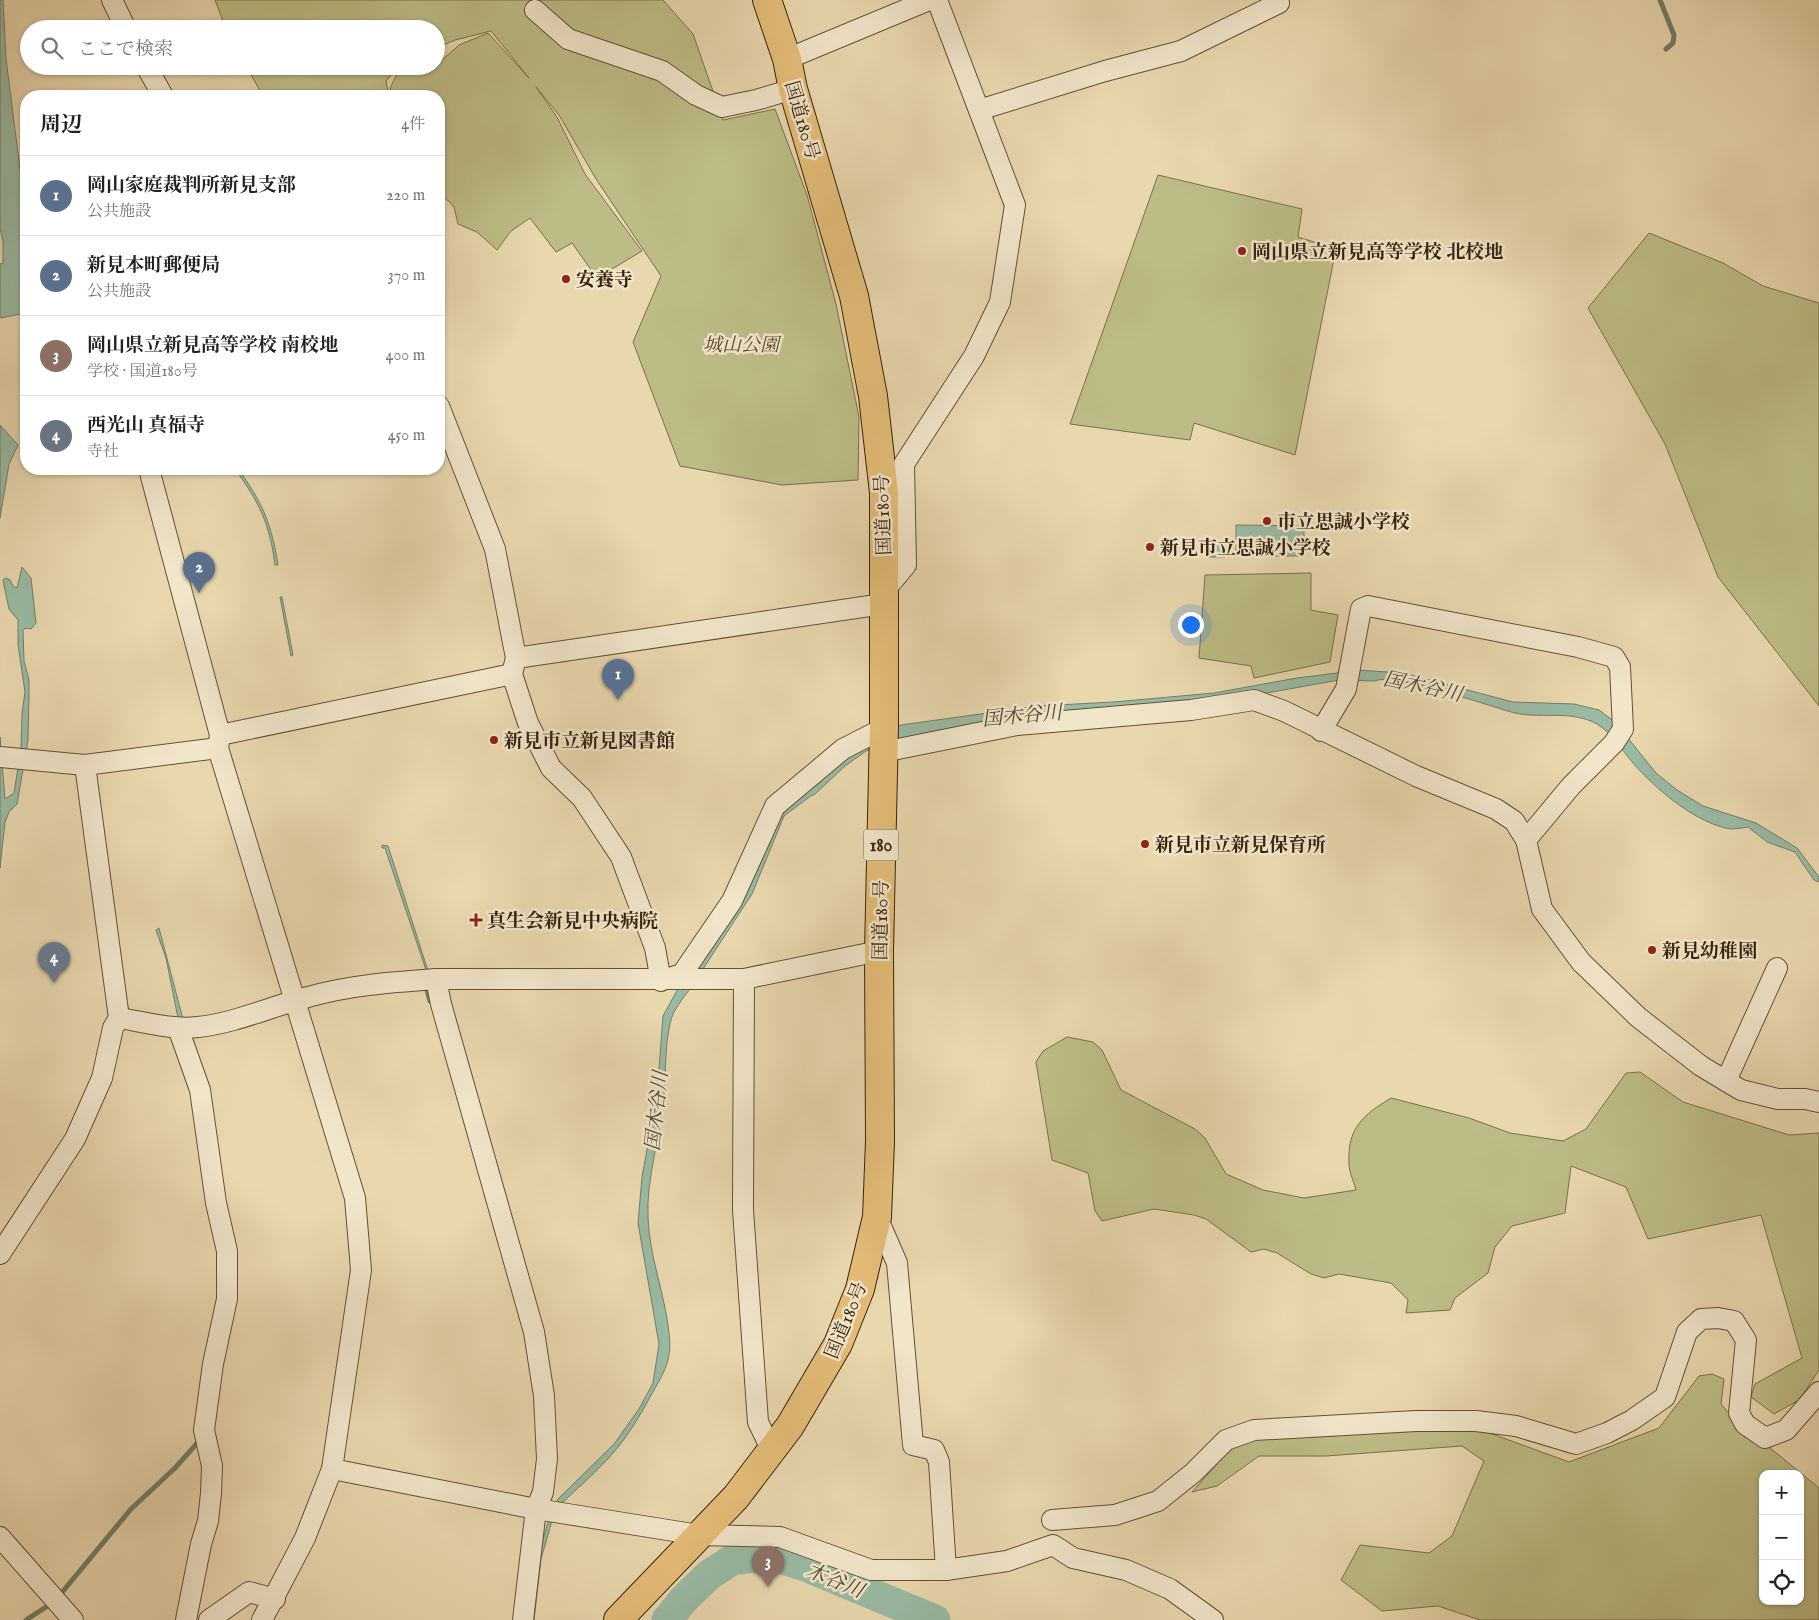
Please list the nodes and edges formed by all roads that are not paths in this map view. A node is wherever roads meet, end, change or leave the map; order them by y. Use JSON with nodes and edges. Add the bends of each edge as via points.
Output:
{"nodes":[{"id":1,"x":112,"y":0,"type":"edge"},
{"id":2,"x":768,"y":0,"type":"edge"},
{"id":3,"x":929,"y":0,"type":"edge"},
{"id":4,"x":937,"y":0,"type":"edge"},
{"id":5,"x":1279,"y":3,"type":"dead end"},
{"id":6,"x":892,"y":7,"type":"edge"},
{"id":7,"x":535,"y":10,"type":"dead end"},
{"id":8,"x":122,"y":20,"type":"edge"},
{"id":9,"x":787,"y":59,"type":"junction"},
{"id":10,"x":151,"y":75,"type":"edge"},
{"id":11,"x":793,"y":88,"type":"junction"},
{"id":12,"x":160,"y":90,"type":"edge"},
{"id":13,"x":979,"y":110,"type":"junction"},
{"id":14,"x":445,"y":422,"type":"edge"},
{"id":15,"x":150,"y":475,"type":"edge"},
{"id":16,"x":884,"y":597,"type":"junction"},
{"id":17,"x":514,"y":666,"type":"junction"},
{"id":18,"x":1321,"y":731,"type":"junction"},
{"id":19,"x":884,"y":740,"type":"junction"},
{"id":20,"x":219,"y":742,"type":"junction"},
{"id":21,"x":0,"y":757,"type":"edge"},
{"id":22,"x":85,"y":765,"type":"junction"},
{"id":23,"x":1526,"y":840,"type":"junction"},
{"id":24,"x":879,"y":951,"type":"junction"},
{"id":25,"x":1777,"y":968,"type":"dead end"},
{"id":26,"x":436,"y":979,"type":"junction"},
{"id":27,"x":744,"y":979,"type":"junction"},
{"id":28,"x":661,"y":981,"type":"junction"},
{"id":29,"x":294,"y":1001,"type":"junction"},
{"id":30,"x":118,"y":1018,"type":"junction"},
{"id":31,"x":178,"y":1028,"type":"junction"},
{"id":32,"x":1726,"y":1081,"type":"junction"},
{"id":33,"x":1819,"y":1102,"type":"edge"},
{"id":34,"x":877,"y":1217,"type":"junction"},
{"id":35,"x":0,"y":1254,"type":"edge"},
{"id":36,"x":1819,"y":1392,"type":"edge"},
{"id":37,"x":772,"y":1451,"type":"junction"},
{"id":38,"x":332,"y":1470,"type":"junction"},
{"id":39,"x":536,"y":1509,"type":"junction"},
{"id":40,"x":1052,"y":1520,"type":"dead end"},
{"id":41,"x":699,"y":1535,"type":"junction"},
{"id":42,"x":0,"y":1536,"type":"edge"},
{"id":43,"x":946,"y":1570,"type":"junction"},
{"id":44,"x":275,"y":1599,"type":"junction"},
{"id":45,"x":73,"y":1620,"type":"edge"},
{"id":46,"x":186,"y":1620,"type":"edge"},
{"id":47,"x":209,"y":1620,"type":"edge"},
{"id":48,"x":262,"y":1620,"type":"edge"},
{"id":49,"x":523,"y":1620,"type":"edge"},
{"id":50,"x":618,"y":1620,"type":"edge"},
{"id":51,"x":1213,"y":1620,"type":"edge"}],
"edges":[{"from":1,"to":8,"type":"street"},
{"from":2,"to":9,"type":"highway","name":"国道180号","number":"180"},
{"from":3,"to":6,"type":"street"},
{"from":4,"to":13,"type":"street"},
{"from":5,"to":13,"type":"street","via":[[1181,52],[1105,71]]},
{"from":6,"to":9,"type":"street"},
{"from":7,"to":11,"type":"street","via":[[568,39],[662,71],[696,95],[722,107]]},
{"from":9,"to":11,"type":"highway","name":"国道180号","number":"180"},
{"from":10,"to":12,"type":"street"},
{"from":11,"to":16,"type":"highway","name":"国道180号","number":"180","via":[[854,296],[873,396],[884,493]]},
{"from":13,"to":16,"type":"street","via":[[1015,205],[1000,302],[974,356],[904,464],[906,565]]},
{"from":14,"to":17,"type":"street","via":[[494,549]]},
{"from":15,"to":20,"type":"street"},
{"from":16,"to":17,"type":"street"},
{"from":16,"to":19,"type":"highway","name":"国道180号","number":"180"},
{"from":17,"to":20,"type":"street"},
{"from":17,"to":28,"type":"street","via":[[528,723],[551,768],[582,798],[621,857],[655,948]]},
{"from":18,"to":19,"type":"street","via":[[1284,711],[1254,700],[1191,710],[1017,724]]},
{"from":18,"to":23,"type":"street","via":[[1496,809],[1514,821]]},
{"from":18,"to":23,"type":"street","via":[[1346,689],[1361,609],[1368,606],[1614,657],[1620,667],[1619,736]]},
{"from":19,"to":24,"type":"highway","name":"国道180号","number":"180"},
{"from":19,"to":28,"type":"street","via":[[843,749],[775,806],[732,901],[682,974]]},
{"from":20,"to":22,"type":"street"},
{"from":20,"to":29,"type":"street"},
{"from":21,"to":22,"type":"street"},
{"from":22,"to":30,"type":"street"},
{"from":23,"to":32,"type":"street","via":[[1542,910],[1581,962],[1638,1017],[1701,1066]]},
{"from":24,"to":27,"type":"street"},
{"from":24,"to":34,"type":"highway","name":"国道180号","number":"180"},
{"from":25,"to":32,"type":"street"},
{"from":26,"to":28,"type":"street"},
{"from":26,"to":29,"type":"street","via":[[393,982]]},
{"from":26,"to":39,"type":"street","via":[[534,1332],[544,1396],[547,1459],[543,1492]]},
{"from":27,"to":28,"type":"street"},
{"from":27,"to":37,"type":"street","via":[[743,1210],[758,1422]]},
{"from":29,"to":31,"type":"street","via":[[226,1021]]},
{"from":29,"to":38,"type":"street","via":[[355,1198],[362,1270]]},
{"from":30,"to":31,"type":"street"},
{"from":30,"to":35,"type":"street","via":[[102,1078],[75,1139]]},
{"from":31,"to":46,"type":"street","via":[[200,1090],[216,1203],[227,1251],[227,1299],[212,1364],[204,1430],[212,1466],[208,1522]]},
{"from":32,"to":33,"type":"street","via":[[1741,1090],[1778,1099]]},
{"from":34,"to":37,"type":"highway","name":"国道180号","number":"180","via":[[860,1289],[838,1344]]},
{"from":34,"to":43,"type":"street","via":[[897,1263],[913,1445],[934,1450],[940,1462]]},
{"from":36,"to":40,"type":"street","via":[[1786,1430],[1765,1438],[1745,1424],[1739,1413],[1746,1340],[1734,1321],[1701,1319],[1687,1332],[1666,1398],[1624,1425],[1576,1444],[1516,1426],[1476,1421],[1254,1430],[1226,1440],[1193,1473],[1158,1501],[1115,1515]]},
{"from":37,"to":41,"type":"highway","name":"国道180号","number":"180","via":[[736,1497]]},
{"from":38,"to":39,"type":"street"},
{"from":38,"to":44,"type":"street","via":[[305,1538]]},
{"from":39,"to":41,"type":"street"},
{"from":39,"to":49,"type":"street"},
{"from":41,"to":43,"type":"street","via":[[780,1537],[871,1570]]},
{"from":41,"to":50,"type":"highway","name":"国道180号","number":"180"},
{"from":42,"to":45,"type":"street"},
{"from":43,"to":51,"type":"street","via":[[1007,1561],[1053,1545],[1072,1558],[1126,1570],[1170,1590]]},
{"from":44,"to":47,"type":"street","via":[[249,1592]]},
{"from":44,"to":48,"type":"street"}]}
